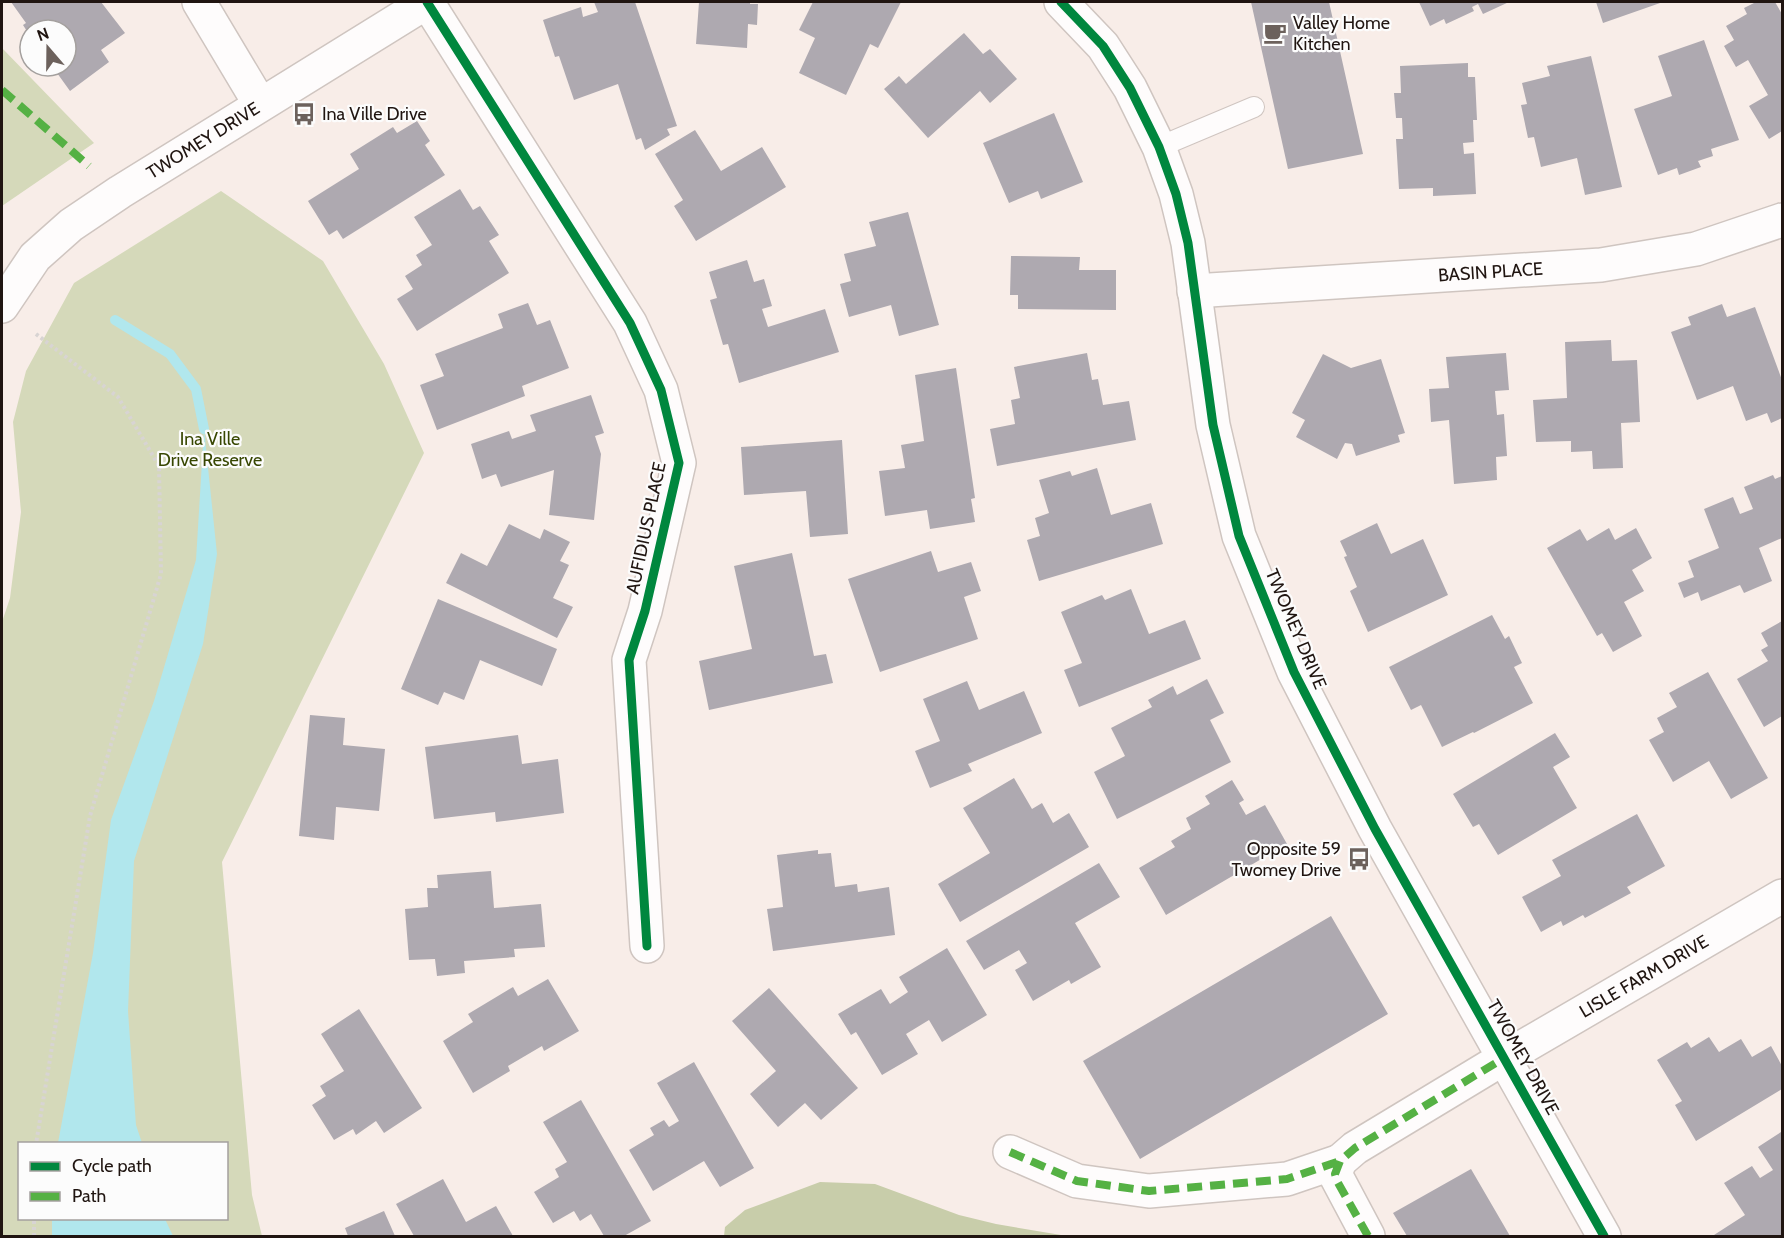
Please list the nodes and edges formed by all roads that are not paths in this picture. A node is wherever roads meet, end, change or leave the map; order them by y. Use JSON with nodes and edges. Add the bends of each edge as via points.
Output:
{"nodes":[{"id":1,"x":199,"y":2,"type":"edge"},
{"id":2,"x":427,"y":2,"type":"edge"},
{"id":3,"x":1073,"y":5,"type":"edge"},
{"id":4,"x":260,"y":104,"type":"junction"},
{"id":5,"x":1254,"y":107,"type":"dead end"},
{"id":6,"x":1159,"y":147,"type":"junction"},
{"id":7,"x":1782,"y":220,"type":"edge"},
{"id":8,"x":1194,"y":291,"type":"junction"},
{"id":9,"x":2,"y":306,"type":"edge"},
{"id":10,"x":1782,"y":896,"type":"edge"},
{"id":11,"x":646,"y":946,"type":"dead end"},
{"id":12,"x":1504,"y":1058,"type":"junction"},
{"id":13,"x":1010,"y":1152,"type":"dead end"},
{"id":14,"x":1340,"y":1161,"type":"junction"},
{"id":15,"x":1368,"y":1236,"type":"edge"},
{"id":16,"x":1604,"y":1236,"type":"edge"}],
"edges":[{"from":1,"to":4,"type":"street"},
{"from":2,"to":4,"type":"street","name":"TWOMEY DRIVE"},
{"from":2,"to":11,"type":"street","name":"AUFIDIUS PLACE","via":[[630,323],[661,390],[679,463],[645,611],[629,660]]},
{"from":3,"to":6,"type":"street","name":"TWOMEY DRIVE","via":[[1130,88]]},
{"from":4,"to":9,"type":"street","name":"TWOMEY DRIVE","via":[[72,225],[35,256]]},
{"from":5,"to":6,"type":"lane"},
{"from":6,"to":8,"type":"street","name":"TWOMEY DRIVE","via":[[1188,243]]},
{"from":7,"to":8,"type":"street","name":"BASIN PLACE","via":[[1696,249],[1601,265]]},
{"from":8,"to":12,"type":"street","name":"TWOMEY DRIVE","via":[[1213,425],[1239,536],[1294,672]]},
{"from":10,"to":12,"type":"street","name":"LISLE FARM DRIVE"},
{"from":12,"to":14,"type":"street","name":"LISLE FARM DRIVE","via":[[1355,1148]]},
{"from":12,"to":16,"type":"street","name":"TWOMEY DRIVE"},
{"from":13,"to":14,"type":"street","name":"LISLE FARM DRIVE","via":[[1077,1181],[1149,1191],[1287,1179]]},
{"from":14,"to":15,"type":"street","via":[[1335,1174],[1337,1181]]}]}
